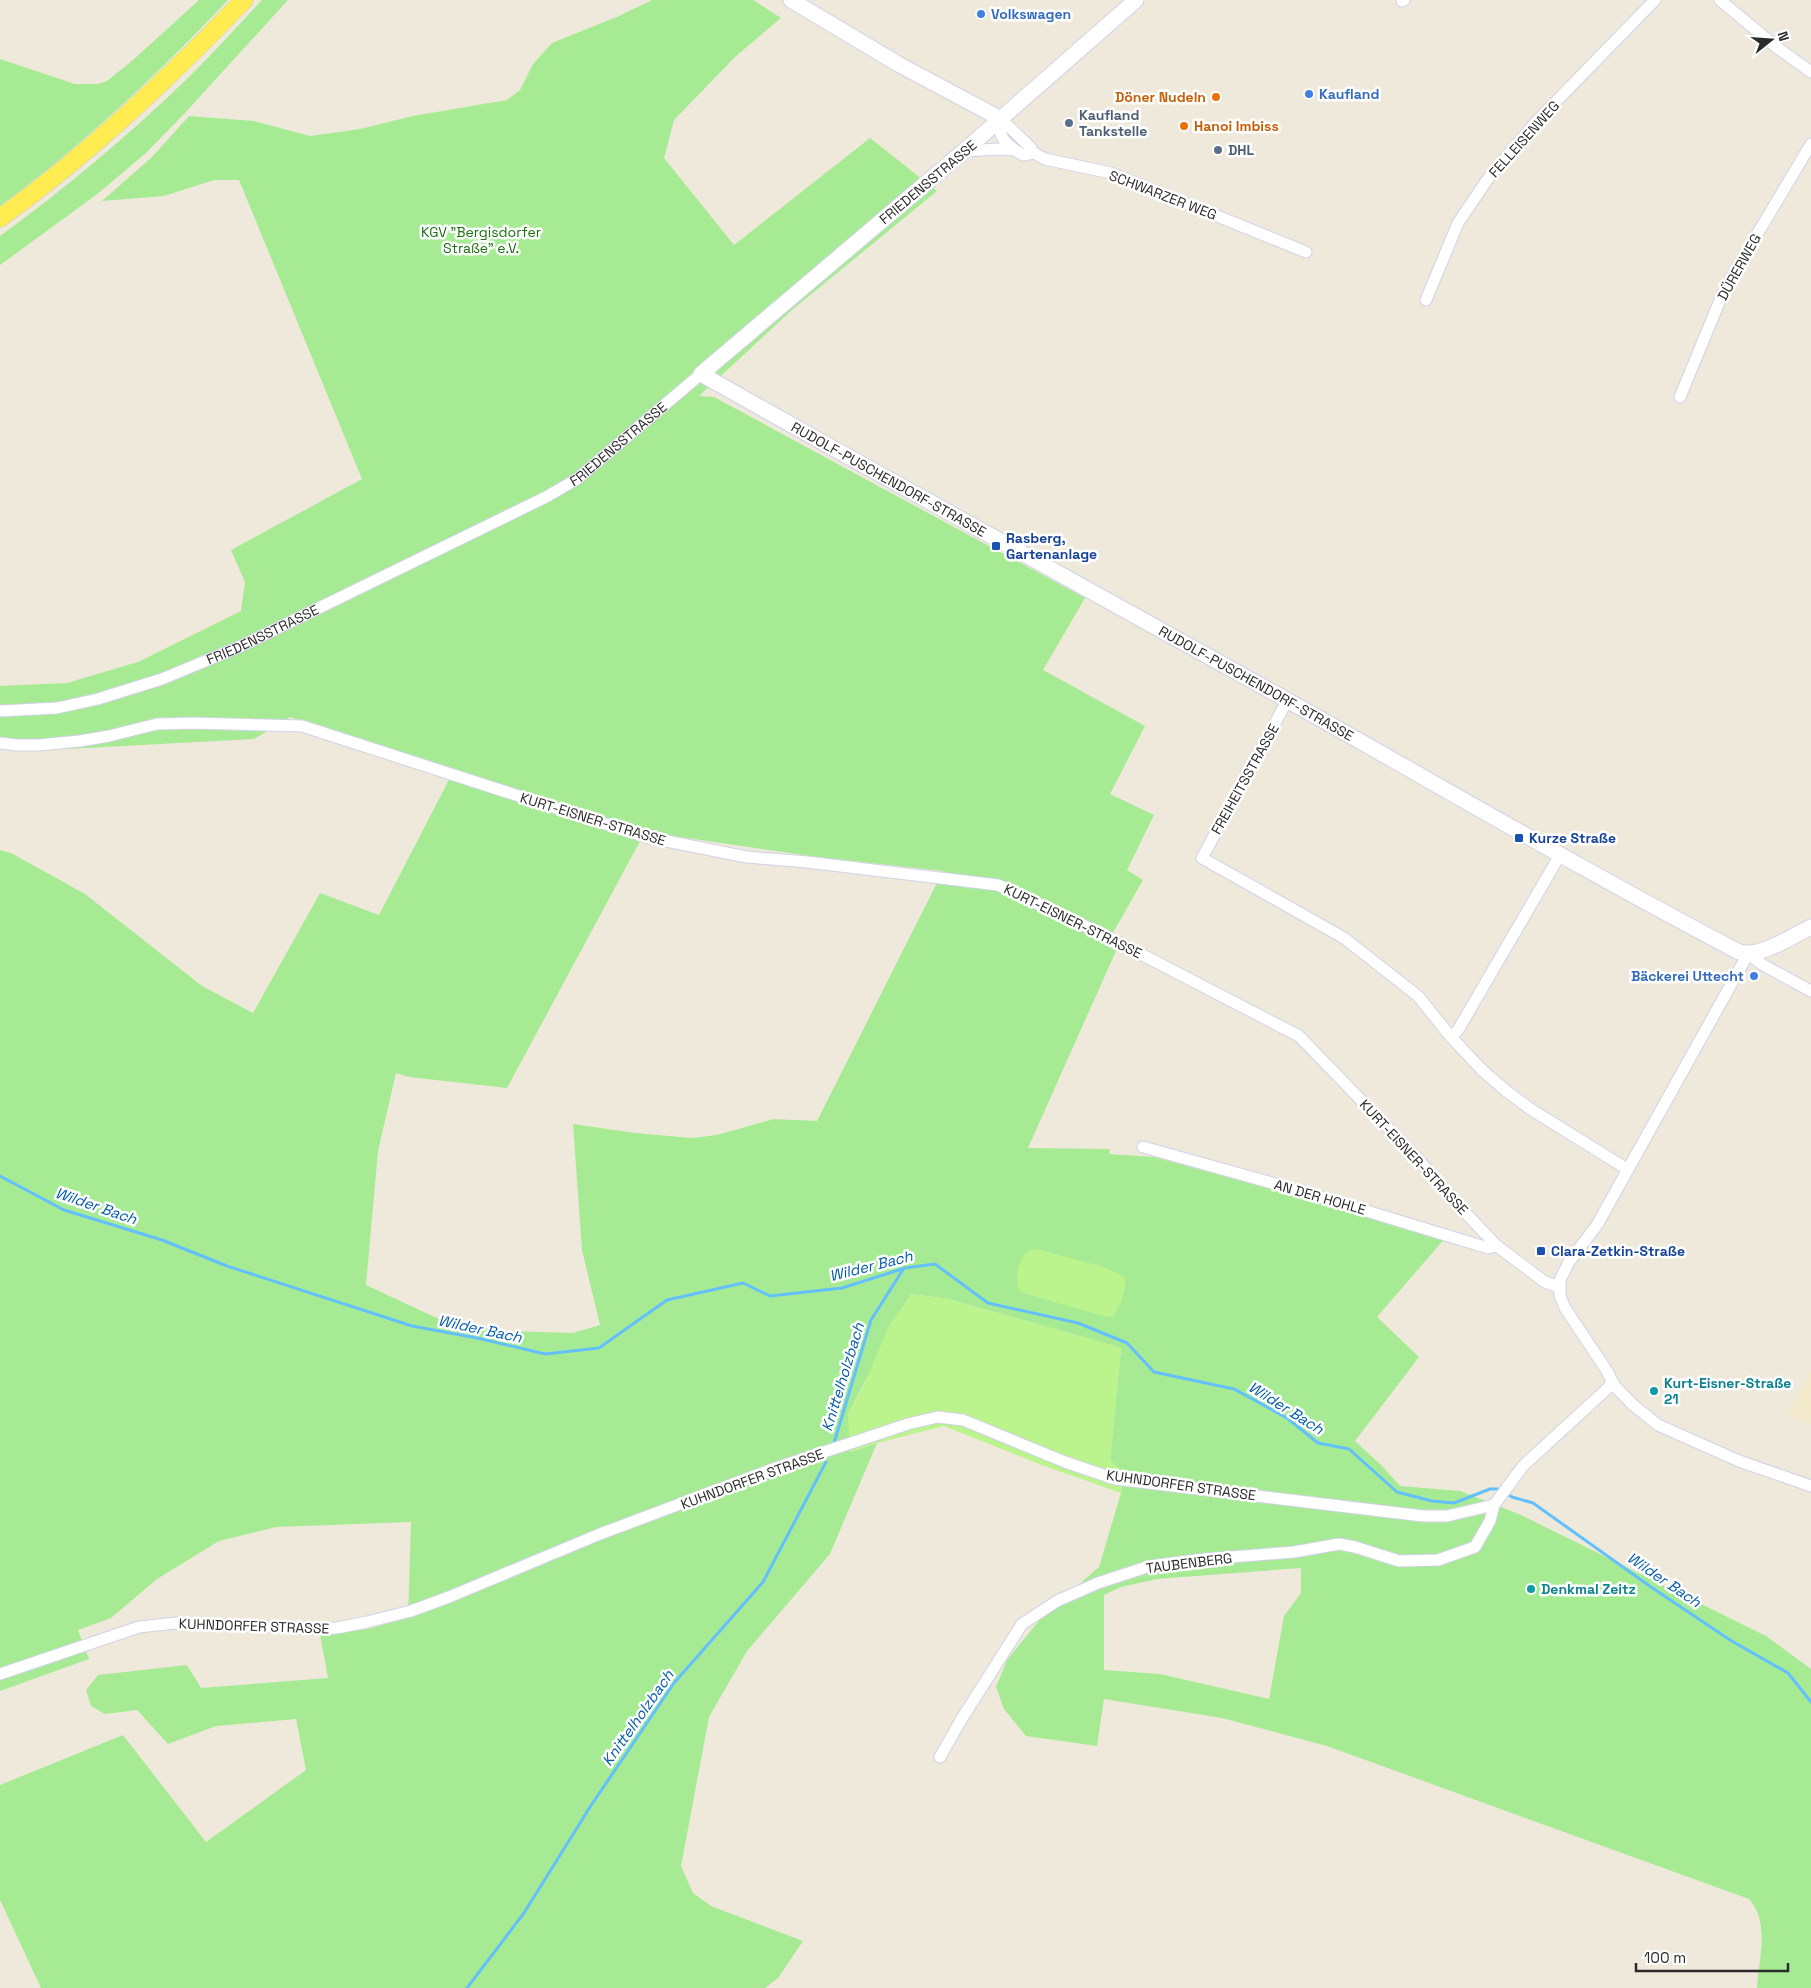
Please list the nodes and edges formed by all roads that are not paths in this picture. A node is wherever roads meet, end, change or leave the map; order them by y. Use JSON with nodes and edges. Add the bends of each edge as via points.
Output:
{"nodes":[{"id":1,"x":244,"y":0,"type":"edge"},
{"id":2,"x":791,"y":0,"type":"edge"},
{"id":3,"x":1136,"y":0,"type":"edge"},
{"id":4,"x":1655,"y":0,"type":"edge"},
{"id":5,"x":1720,"y":0,"type":"edge"},
{"id":6,"x":1811,"y":72,"type":"edge"},
{"id":7,"x":1001,"y":119,"type":"junction"},
{"id":8,"x":1811,"y":144,"type":"edge"},
{"id":9,"x":1015,"y":150,"type":"junction"},
{"id":10,"x":964,"y":151,"type":"junction"},
{"id":11,"x":1034,"y":153,"type":"junction"},
{"id":12,"x":0,"y":218,"type":"edge"},
{"id":13,"x":1306,"y":252,"type":"dead end"},
{"id":14,"x":1426,"y":300,"type":"dead end"},
{"id":15,"x":701,"y":374,"type":"junction"},
{"id":16,"x":1680,"y":397,"type":"dead end"},
{"id":17,"x":1287,"y":700,"type":"junction"},
{"id":18,"x":0,"y":711,"type":"edge"},
{"id":19,"x":0,"y":743,"type":"edge"},
{"id":20,"x":1560,"y":855,"type":"junction"},
{"id":21,"x":1811,"y":927,"type":"edge"},
{"id":22,"x":1748,"y":954,"type":"junction"},
{"id":23,"x":1811,"y":991,"type":"edge"},
{"id":24,"x":1451,"y":1038,"type":"junction"},
{"id":25,"x":1143,"y":1147,"type":"dead end"},
{"id":26,"x":1627,"y":1169,"type":"junction"},
{"id":27,"x":1497,"y":1246,"type":"junction"},
{"id":28,"x":1559,"y":1287,"type":"junction"},
{"id":29,"x":1611,"y":1382,"type":"junction"},
{"id":30,"x":1811,"y":1486,"type":"edge"},
{"id":31,"x":1497,"y":1502,"type":"junction"},
{"id":32,"x":0,"y":1674,"type":"edge"},
{"id":33,"x":940,"y":1757,"type":"dead end"}],
"edges":[{"from":1,"to":12,"type":"main road","via":[[133,110]]},
{"from":2,"to":7,"type":"street","via":[[880,54]]},
{"from":3,"to":7,"type":"street","name":"FRIEDENSSTRASSE"},
{"from":4,"to":14,"type":"street","name":"FELLEISENWEG","via":[[1536,122],[1487,180],[1458,223]]},
{"from":5,"to":6,"type":"street"},
{"from":7,"to":9,"type":"street","via":[[1000,132]]},
{"from":7,"to":10,"type":"street","name":"FRIEDENSSTRASSE"},
{"from":7,"to":11,"type":"street","name":"SCHWARZER WEG"},
{"from":8,"to":16,"type":"street","name":"DÜRERWEG","via":[[1725,288]]},
{"from":9,"to":10,"type":"street"},
{"from":9,"to":11,"type":"street","via":[[1023,155]]},
{"from":10,"to":15,"type":"street","name":"FRIEDENSSTRASSE"},
{"from":11,"to":13,"type":"street","name":"SCHWARZER WEG","via":[[1054,162],[1111,173]]},
{"from":15,"to":17,"type":"street","name":"RUDOLF-PUSCHENDORF-STRASSE"},
{"from":15,"to":18,"type":"street","name":"FRIEDENSSTRASSE","via":[[585,473],[546,498],[239,647],[162,679],[98,699],[57,708]]},
{"from":17,"to":20,"type":"street","name":"RUDOLF-PUSCHENDORF-STRASSE"},
{"from":17,"to":24,"type":"street","name":"FREIHEITSSTRASSE","via":[[1202,858],[1344,938],[1418,996]]},
{"from":19,"to":27,"type":"street","name":"KURT-EISNER-STRASSE","via":[[16,746],[80,741],[157,724],[194,722],[302,726],[646,837],[747,857],[998,885],[1106,936],[1299,1036]]},
{"from":20,"to":22,"type":"street","name":"RUDOLF-PUSCHENDORF-STRASSE","via":[[1732,949]]},
{"from":20,"to":24,"type":"street"},
{"from":21,"to":22,"type":"street","via":[[1765,950]]},
{"from":22,"to":23,"type":"street","name":"RUDOLF-PUSCHENDORF-STRASSE"},
{"from":22,"to":26,"type":"street"},
{"from":24,"to":26,"type":"street","via":[[1519,1101]]},
{"from":25,"to":27,"type":"street","name":"AN DER HOHLE","via":[[1488,1248]]},
{"from":26,"to":28,"type":"street","via":[[1593,1232],[1563,1272]]},
{"from":27,"to":28,"type":"street","name":"KURT-EISNER-STRASSE","via":[[1545,1282]]},
{"from":28,"to":29,"type":"street","via":[[1564,1308],[1607,1371]]},
{"from":29,"to":30,"type":"street","via":[[1645,1415],[1671,1432],[1739,1461]]},
{"from":29,"to":31,"type":"street","via":[[1534,1455],[1515,1475]]},
{"from":31,"to":32,"type":"street","name":"KUHNDORFER STRASSE","via":[[1447,1516],[1423,1516],[1115,1479],[963,1420],[938,1417],[773,1469],[600,1534],[411,1611],[323,1629],[176,1623],[139,1627]]},
{"from":31,"to":33,"type":"street","name":"TAUBENBERG","via":[[1474,1547],[1438,1560],[1398,1561],[1339,1544],[1294,1552],[1150,1566],[1057,1601],[1022,1624]]}]}
